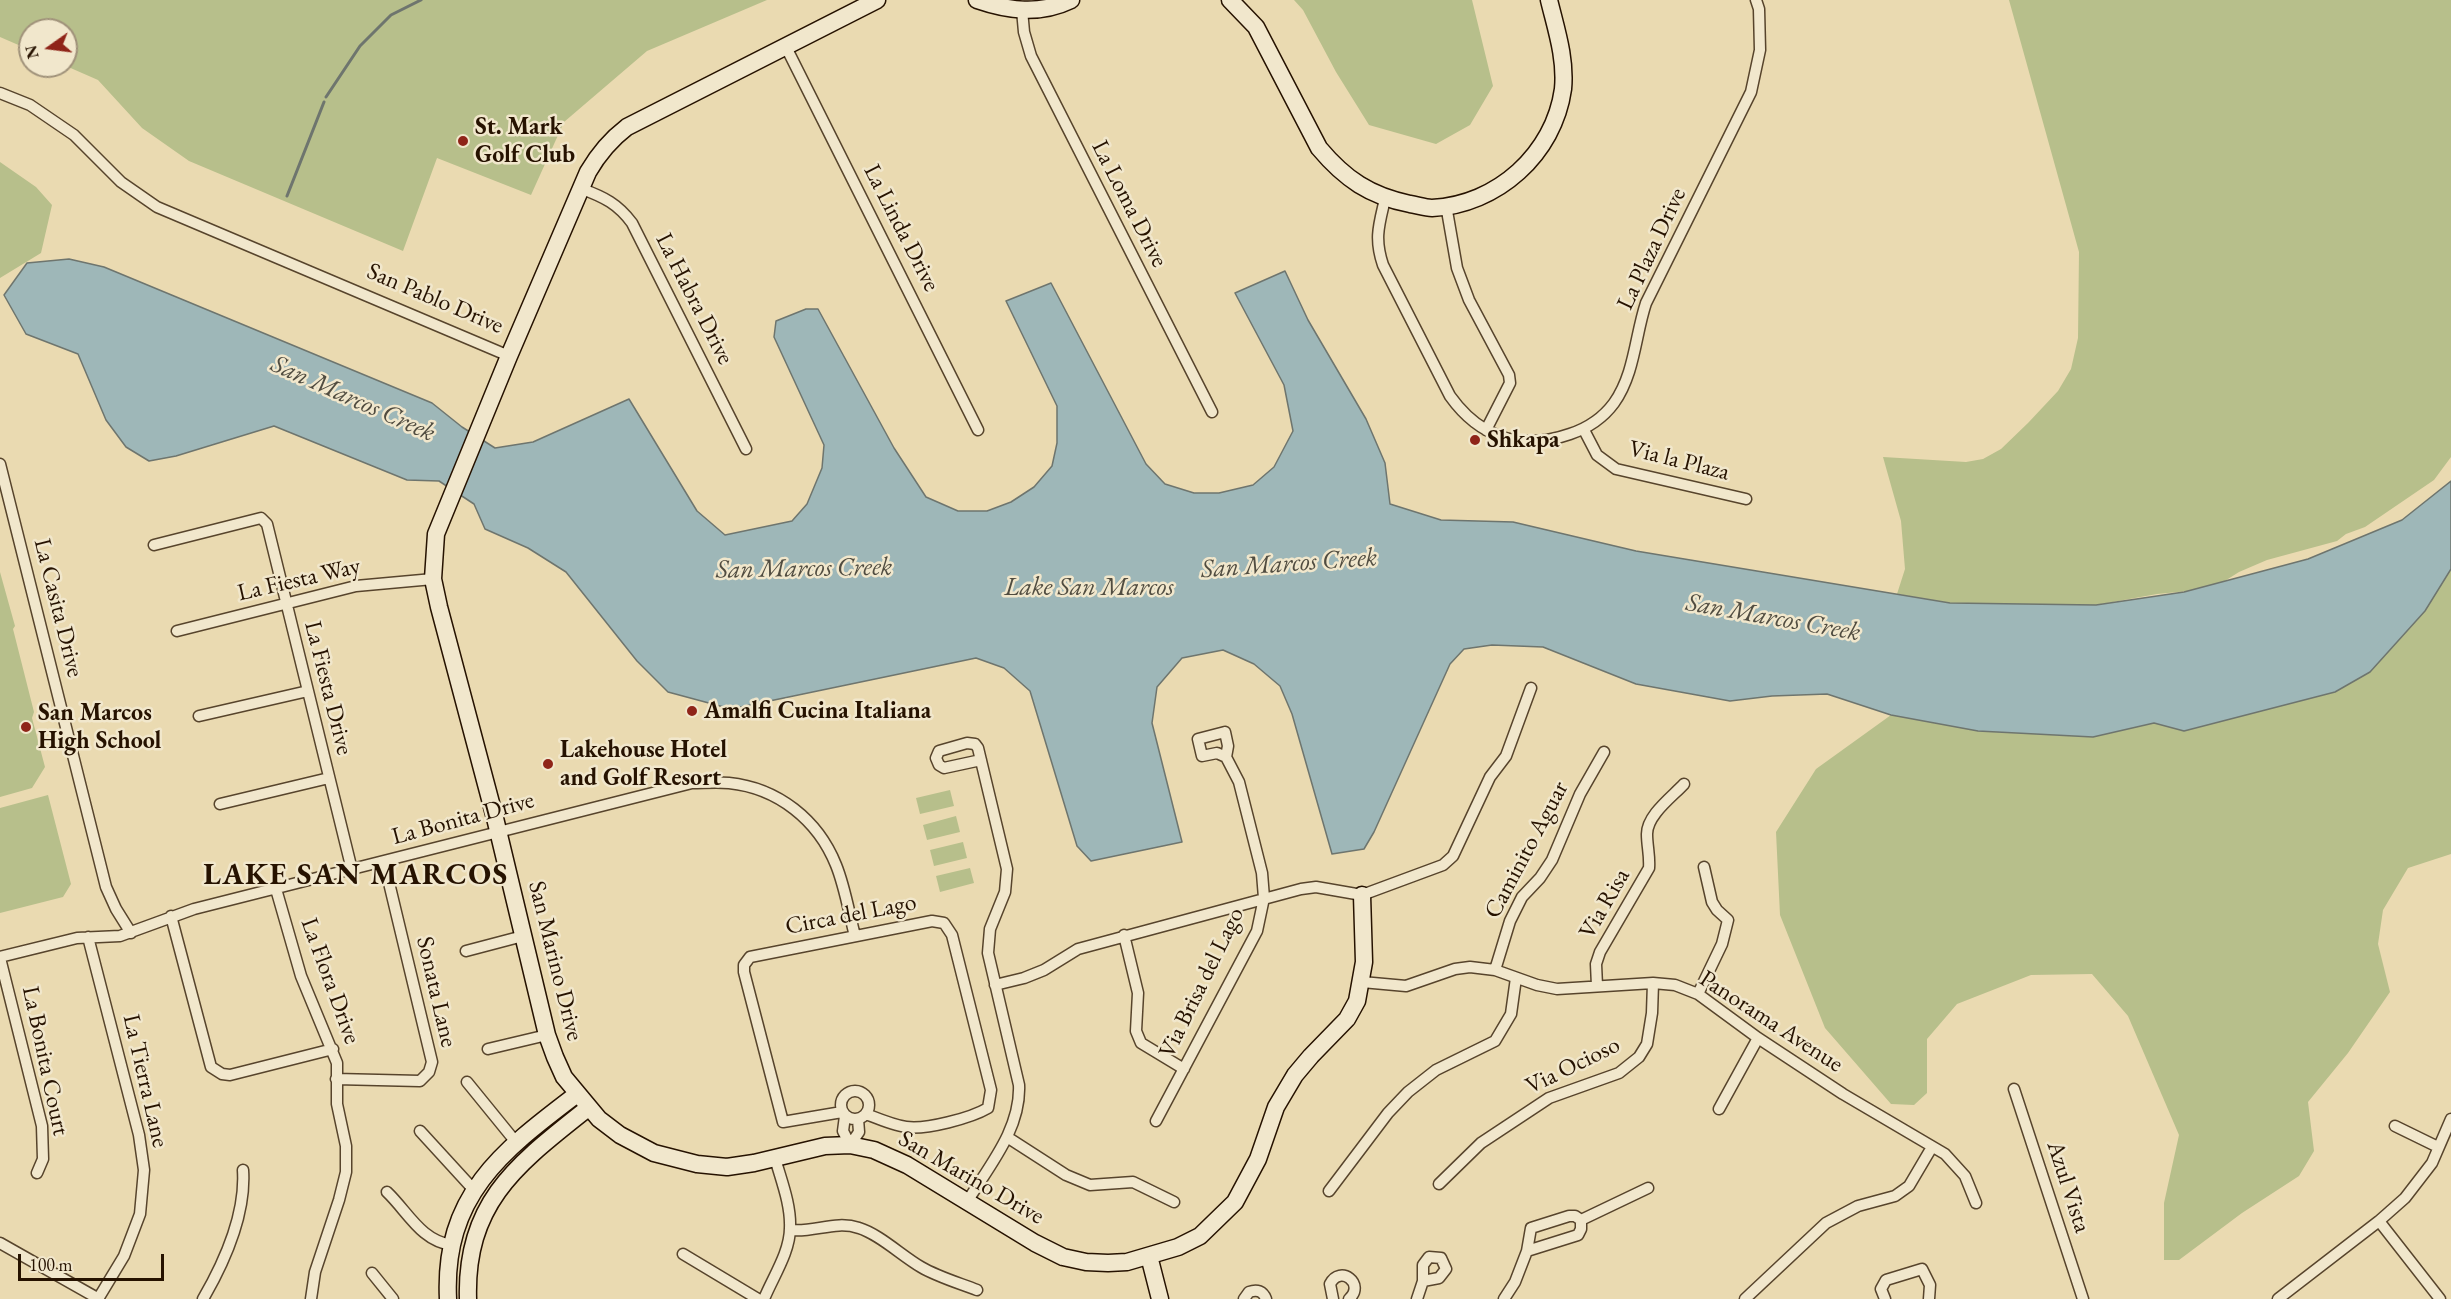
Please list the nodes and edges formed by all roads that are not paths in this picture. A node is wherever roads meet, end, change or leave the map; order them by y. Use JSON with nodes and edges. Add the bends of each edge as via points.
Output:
{"nodes":[{"id":1,"x":878,"y":0,"type":"edge"},
{"id":2,"x":977,"y":0,"type":"edge"},
{"id":3,"x":1071,"y":0,"type":"edge"},
{"id":4,"x":1230,"y":0,"type":"edge"},
{"id":5,"x":1549,"y":0,"type":"edge"},
{"id":6,"x":1756,"y":0,"type":"edge"},
{"id":7,"x":1022,"y":10,"type":"junction"},
{"id":8,"x":785,"y":45,"type":"junction"},
{"id":9,"x":0,"y":93,"type":"edge"},
{"id":10,"x":582,"y":189,"type":"junction"},
{"id":11,"x":1385,"y":199,"type":"junction"},
{"id":12,"x":1446,"y":206,"type":"junction"},
{"id":13,"x":509,"y":356,"type":"junction"},
{"id":14,"x":1212,"y":412,"type":"dead end"},
{"id":15,"x":978,"y":430,"type":"dead end"},
{"id":16,"x":1486,"y":430,"type":"junction"},
{"id":17,"x":1584,"y":430,"type":"junction"},
{"id":18,"x":746,"y":449,"type":"dead end"},
{"id":19,"x":0,"y":464,"type":"edge"},
{"id":20,"x":1746,"y":500,"type":"dead end"},
{"id":21,"x":154,"y":545,"type":"dead end"},
{"id":22,"x":433,"y":579,"type":"junction"},
{"id":23,"x":286,"y":605,"type":"junction"},
{"id":24,"x":177,"y":631,"type":"dead end"},
{"id":25,"x":1531,"y":688,"type":"dead end"},
{"id":26,"x":308,"y":691,"type":"junction"},
{"id":27,"x":199,"y":716,"type":"dead end"},
{"id":28,"x":1604,"y":752,"type":"dead end"},
{"id":29,"x":1226,"y":757,"type":"dead end"},
{"id":30,"x":981,"y":760,"type":"dead end"},
{"id":31,"x":329,"y":778,"type":"junction"},
{"id":32,"x":1684,"y":784,"type":"dead end"},
{"id":33,"x":220,"y":804,"type":"dead end"},
{"id":34,"x":498,"y":831,"type":"junction"},
{"id":35,"x":384,"y":862,"type":"junction"},
{"id":36,"x":1704,"y":867,"type":"dead end"},
{"id":37,"x":352,"y":870,"type":"junction"},
{"id":38,"x":276,"y":889,"type":"junction"},
{"id":39,"x":1362,"y":895,"type":"junction"},
{"id":40,"x":1264,"y":898,"type":"junction"},
{"id":41,"x":171,"y":916,"type":"junction"},
{"id":42,"x":130,"y":933,"type":"junction"},
{"id":43,"x":1124,"y":935,"type":"junction"},
{"id":44,"x":523,"y":936,"type":"junction"},
{"id":45,"x":855,"y":936,"type":"junction"},
{"id":46,"x":88,"y":937,"type":"junction"},
{"id":47,"x":466,"y":951,"type":"dead end"},
{"id":48,"x":0,"y":958,"type":"edge"},
{"id":49,"x":1495,"y":970,"type":"junction"},
{"id":50,"x":1516,"y":978,"type":"junction"},
{"id":51,"x":1362,"y":982,"type":"junction"},
{"id":52,"x":1653,"y":983,"type":"junction"},
{"id":53,"x":994,"y":985,"type":"junction"},
{"id":54,"x":1597,"y":986,"type":"junction"},
{"id":55,"x":1698,"y":994,"type":"junction"},
{"id":56,"x":547,"y":1035,"type":"junction"},
{"id":57,"x":1758,"y":1038,"type":"junction"},
{"id":58,"x":333,"y":1049,"type":"junction"},
{"id":59,"x":488,"y":1049,"type":"dead end"},
{"id":60,"x":1184,"y":1069,"type":"junction"},
{"id":61,"x":336,"y":1079,"type":"junction"},
{"id":62,"x":467,"y":1082,"type":"dead end"},
{"id":63,"x":2014,"y":1089,"type":"dead end"},
{"id":64,"x":576,"y":1094,"type":"junction"},
{"id":65,"x":588,"y":1108,"type":"junction"},
{"id":66,"x":1719,"y":1109,"type":"dead end"},
{"id":67,"x":843,"y":1114,"type":"junction"},
{"id":68,"x":862,"y":1117,"type":"junction"},
{"id":69,"x":2451,"y":1119,"type":"edge"},
{"id":70,"x":1156,"y":1121,"type":"dead end"},
{"id":71,"x":2395,"y":1126,"type":"dead end"},
{"id":72,"x":420,"y":1131,"type":"dead end"},
{"id":73,"x":1006,"y":1137,"type":"junction"},
{"id":74,"x":516,"y":1141,"type":"junction"},
{"id":75,"x":850,"y":1145,"type":"junction"},
{"id":76,"x":1932,"y":1147,"type":"junction"},
{"id":77,"x":2438,"y":1147,"type":"junction"},
{"id":78,"x":775,"y":1158,"type":"junction"},
{"id":79,"x":243,"y":1170,"type":"dead end"},
{"id":80,"x":37,"y":1173,"type":"dead end"},
{"id":81,"x":1439,"y":1184,"type":"dead end"},
{"id":82,"x":1648,"y":1188,"type":"dead end"},
{"id":83,"x":474,"y":1190,"type":"junction"},
{"id":84,"x":1329,"y":1191,"type":"dead end"},
{"id":85,"x":387,"y":1192,"type":"dead end"},
{"id":86,"x":968,"y":1202,"type":"junction"},
{"id":87,"x":1174,"y":1202,"type":"dead end"},
{"id":88,"x":1976,"y":1203,"type":"dead end"},
{"id":89,"x":1581,"y":1221,"type":"junction"},
{"id":90,"x":2379,"y":1221,"type":"junction"},
{"id":91,"x":790,"y":1230,"type":"junction"},
{"id":92,"x":0,"y":1243,"type":"edge"},
{"id":93,"x":452,"y":1245,"type":"junction"},
{"id":94,"x":1527,"y":1251,"type":"junction"},
{"id":95,"x":682,"y":1254,"type":"dead end"},
{"id":96,"x":1149,"y":1256,"type":"junction"},
{"id":97,"x":372,"y":1273,"type":"dead end"},
{"id":98,"x":1423,"y":1281,"type":"dead end"},
{"id":99,"x":977,"y":1290,"type":"dead end"},
{"id":100,"x":98,"y":1299,"type":"edge"},
{"id":101,"x":203,"y":1299,"type":"edge"},
{"id":102,"x":311,"y":1299,"type":"edge"},
{"id":103,"x":393,"y":1299,"type":"edge"},
{"id":104,"x":448,"y":1299,"type":"edge"},
{"id":105,"x":468,"y":1299,"type":"edge"},
{"id":106,"x":758,"y":1299,"type":"edge"},
{"id":107,"x":764,"y":1299,"type":"edge"},
{"id":108,"x":1160,"y":1299,"type":"edge"},
{"id":109,"x":1244,"y":1299,"type":"edge"},
{"id":110,"x":1266,"y":1299,"type":"edge"},
{"id":111,"x":1333,"y":1299,"type":"edge"},
{"id":112,"x":1349,"y":1299,"type":"edge"},
{"id":113,"x":1417,"y":1299,"type":"edge"},
{"id":114,"x":1504,"y":1299,"type":"edge"},
{"id":115,"x":1745,"y":1299,"type":"edge"},
{"id":116,"x":1885,"y":1299,"type":"edge"},
{"id":117,"x":1929,"y":1299,"type":"edge"},
{"id":118,"x":2083,"y":1299,"type":"edge"},
{"id":119,"x":2278,"y":1299,"type":"edge"},
{"id":120,"x":2439,"y":1299,"type":"edge"}],
"edges":[{"from":1,"to":8,"type":"street","name":"San Pablo Drive"},
{"from":2,"to":7,"type":"street"},
{"from":3,"to":7,"type":"street"},
{"from":4,"to":11,"type":"street","via":[[1257,27],[1320,148],[1354,182]]},
{"from":5,"to":12,"type":"street","via":[[1563,54],[1563,89],[1554,124],[1527,165],[1482,196]]},
{"from":6,"to":17,"type":"street","name":"La Plaza Drive","via":[[1760,50],[1751,92],[1646,303],[1630,372],[1615,402]]},
{"from":7,"to":14,"type":"street","name":"La Loma Drive","via":[[1023,32],[1031,56]]},
{"from":8,"to":10,"type":"street","name":"San Pablo Drive","via":[[627,127],[598,154]]},
{"from":8,"to":15,"type":"street","name":"La Linda Drive"},
{"from":9,"to":13,"type":"street","name":"San Pablo Drive","via":[[30,105],[74,135],[121,182],[157,207]]},
{"from":10,"to":13,"type":"street","name":"San Pablo Drive"},
{"from":10,"to":18,"type":"street","name":"La Habra Drive","via":[[606,198],[622,209],[632,223]]},
{"from":11,"to":12,"type":"street","via":[[1431,208]]},
{"from":11,"to":16,"type":"street","name":"La Plaza Drive","via":[[1377,232],[1383,264],[1450,396]]},
{"from":12,"to":16,"type":"street","via":[[1465,290],[1509,375],[1510,383]]},
{"from":13,"to":22,"type":"street","name":"San Marino Drive","via":[[436,534]]},
{"from":16,"to":17,"type":"street","name":"La Plaza Drive","via":[[1525,442],[1551,441]]},
{"from":17,"to":20,"type":"street","name":"Via la Plaza","via":[[1597,455],[1616,469]]},
{"from":19,"to":42,"type":"street","name":"La Casita Drive","via":[[106,887]]},
{"from":21,"to":23,"type":"street","name":"La Fiesta Drive","via":[[261,519],[267,524]]},
{"from":22,"to":23,"type":"street","name":"La Fiesta Way","via":[[356,586]]},
{"from":22,"to":34,"type":"street","name":"San Marino Drive"},
{"from":23,"to":24,"type":"street","name":"La Fiesta Way"},
{"from":23,"to":26,"type":"street","name":"La Fiesta Drive"},
{"from":25,"to":39,"type":"street","via":[[1506,756],[1490,777],[1453,856],[1443,865]]},
{"from":26,"to":27,"type":"street"},
{"from":26,"to":31,"type":"street","name":"La Fiesta Drive"},
{"from":28,"to":49,"type":"street","name":"Caminito Aguar","via":[[1580,794],[1552,860],[1522,897]]},
{"from":29,"to":40,"type":"street","name":"Via Brisa del Lago","via":[[1239,782],[1262,873]]},
{"from":30,"to":53,"type":"street","via":[[1007,869],[1005,892],[990,929],[988,953]]},
{"from":31,"to":33,"type":"street"},
{"from":31,"to":37,"type":"street","name":"La Fiesta Drive"},
{"from":32,"to":54,"type":"street","name":"Via Risa","via":[[1650,821],[1649,868],[1600,952]]},
{"from":34,"to":35,"type":"street","name":"La Bonita Drive"},
{"from":34,"to":44,"type":"street","name":"San Marino Drive"},
{"from":34,"to":45,"type":"street","name":"La Bonita Drive","via":[[692,783],[730,783],[760,790],[779,797],[802,814],[824,840],[837,867]]},
{"from":35,"to":37,"type":"street","name":"La Bonita Drive"},
{"from":35,"to":61,"type":"street","name":"Sonata Lane","via":[[432,1062],[420,1081]]},
{"from":36,"to":55,"type":"street","via":[[1712,902],[1728,920],[1722,944]]},
{"from":37,"to":38,"type":"street","name":"La Bonita Drive"},
{"from":38,"to":41,"type":"street","name":"La Bonita Drive"},
{"from":38,"to":58,"type":"street","name":"La Flora Drive","via":[[301,975]]},
{"from":39,"to":40,"type":"street","via":[[1316,887]]},
{"from":39,"to":51,"type":"street","name":"San Marino Drive"},
{"from":40,"to":43,"type":"street"},
{"from":40,"to":60,"type":"street","name":"Via Brisa del Lago","via":[[1257,931]]},
{"from":41,"to":42,"type":"street","name":"La Bonita Drive"},
{"from":41,"to":58,"type":"street","via":[[211,1067],[230,1075]]},
{"from":42,"to":46,"type":"street","name":"La Bonita Drive"},
{"from":43,"to":53,"type":"street","via":[[1078,949],[1044,970]]},
{"from":43,"to":60,"type":"street","via":[[1138,993],[1136,1031],[1141,1043]]},
{"from":44,"to":47,"type":"street"},
{"from":44,"to":56,"type":"street","name":"San Marino Drive"},
{"from":45,"to":67,"type":"street","name":"Circa del Lago","via":[[750,957],[744,964],[783,1122]]},
{"from":45,"to":68,"type":"street","name":"Circa del Lago","via":[[932,921],[944,923],[952,935],[991,1090],[988,1108],[979,1114],[919,1128]]},
{"from":46,"to":48,"type":"street","name":"La Bonita Drive"},
{"from":46,"to":100,"type":"street","name":"La Tierra Lane","via":[[139,1135],[144,1170],[140,1214],[124,1256]]},
{"from":48,"to":80,"type":"street","name":"La Bonita Court","via":[[42,1126],[43,1159]]},
{"from":49,"to":50,"type":"street","name":"Panorama Avenue"},
{"from":49,"to":51,"type":"street","name":"Panorama Avenue","via":[[1470,966],[1406,986]]},
{"from":50,"to":54,"type":"street","name":"Panorama Avenue","via":[[1557,989]]},
{"from":50,"to":84,"type":"street","via":[[1511,1014],[1495,1041],[1436,1070],[1408,1092]]},
{"from":51,"to":96,"type":"street","name":"San Marino Drive","via":[[1347,1018],[1311,1056],[1276,1107],[1258,1159],[1235,1202],[1200,1236]]},
{"from":52,"to":54,"type":"street","name":"Panorama Avenue"},
{"from":52,"to":55,"type":"street","name":"Panorama Avenue","via":[[1675,985]]},
{"from":52,"to":81,"type":"street","name":"Via Ocioso","via":[[1647,1044],[1639,1057],[1619,1073],[1549,1098],[1481,1143]]},
{"from":53,"to":73,"type":"street","via":[[1020,1098],[1016,1119]]},
{"from":55,"to":57,"type":"street","name":"Panorama Avenue"},
{"from":56,"to":59,"type":"street"},
{"from":56,"to":64,"type":"street","name":"San Marino Drive","via":[[564,1077]]},
{"from":57,"to":66,"type":"street"},
{"from":57,"to":76,"type":"street","name":"Panorama Avenue"},
{"from":58,"to":61,"type":"street","name":"La Flora Drive"},
{"from":60,"to":70,"type":"street","name":"Via Brisa del Lago"},
{"from":61,"to":102,"type":"street","name":"La Flora Drive","via":[[346,1172],[315,1272]]},
{"from":62,"to":74,"type":"street"},
{"from":63,"to":118,"type":"street","name":"Azul Vista"},
{"from":64,"to":65,"type":"street","name":"San Marino Drive"},
{"from":64,"to":74,"type":"street"},
{"from":65,"to":78,"type":"street","name":"San Marino Drive","via":[[640,1147],[673,1159],[727,1167]]},
{"from":65,"to":105,"type":"street","via":[[523,1162],[495,1194],[471,1246]]},
{"from":67,"to":68,"type":"street","name":"Circa del Lago"},
{"from":67,"to":68,"type":"street","via":[[842,1098],[854,1090],[869,1101]]},
{"from":67,"to":75,"type":"street","via":[[843,1131]]},
{"from":68,"to":75,"type":"street","via":[[859,1132]]},
{"from":69,"to":77,"type":"street"},
{"from":71,"to":77,"type":"street"},
{"from":72,"to":83,"type":"street"},
{"from":73,"to":86,"type":"street"},
{"from":73,"to":87,"type":"street","via":[[1066,1175],[1090,1185],[1134,1182]]},
{"from":74,"to":83,"type":"street"},
{"from":75,"to":78,"type":"street","name":"San Marino Drive","via":[[825,1146]]},
{"from":75,"to":86,"type":"street","name":"San Marino Drive","via":[[874,1150],[907,1165]]},
{"from":76,"to":88,"type":"street","name":"Panorama Avenue","via":[[1945,1154],[1965,1176]]},
{"from":76,"to":115,"type":"street","via":[[1909,1186],[1894,1196],[1858,1206],[1826,1222]]},
{"from":77,"to":90,"type":"street","via":[[2432,1162],[2405,1198]]},
{"from":78,"to":91,"type":"street","via":[[787,1200]]},
{"from":79,"to":101,"type":"street","via":[[244,1192],[226,1253]]},
{"from":82,"to":89,"type":"street"},
{"from":83,"to":93,"type":"street"},
{"from":85,"to":93,"type":"street","via":[[423,1232],[440,1243]]},
{"from":86,"to":96,"type":"street","name":"San Marino Drive","via":[[1063,1257],[1108,1263]]},
{"from":89,"to":94,"type":"street","via":[[1578,1235]]},
{"from":89,"to":94,"type":"street","via":[[1569,1216],[1534,1226],[1529,1232]]},
{"from":90,"to":119,"type":"street"},
{"from":90,"to":120,"type":"street"},
{"from":91,"to":99,"type":"street","via":[[836,1224],[858,1227],[924,1269]]},
{"from":91,"to":107,"type":"street","via":[[785,1252]]},
{"from":92,"to":100,"type":"street"},
{"from":93,"to":104,"type":"street"},
{"from":94,"to":114,"type":"street"},
{"from":95,"to":106,"type":"street"},
{"from":96,"to":108,"type":"street"},
{"from":97,"to":103,"type":"street"},
{"from":98,"to":113,"type":"street"},
{"from":109,"to":110,"type":"street","via":[[1256,1290]]},
{"from":111,"to":112,"type":"street","via":[[1330,1284],[1343,1275],[1355,1284]]},
{"from":116,"to":117,"type":"street","via":[[1881,1288],[1886,1280],[1922,1269],[1930,1285]]}]}
